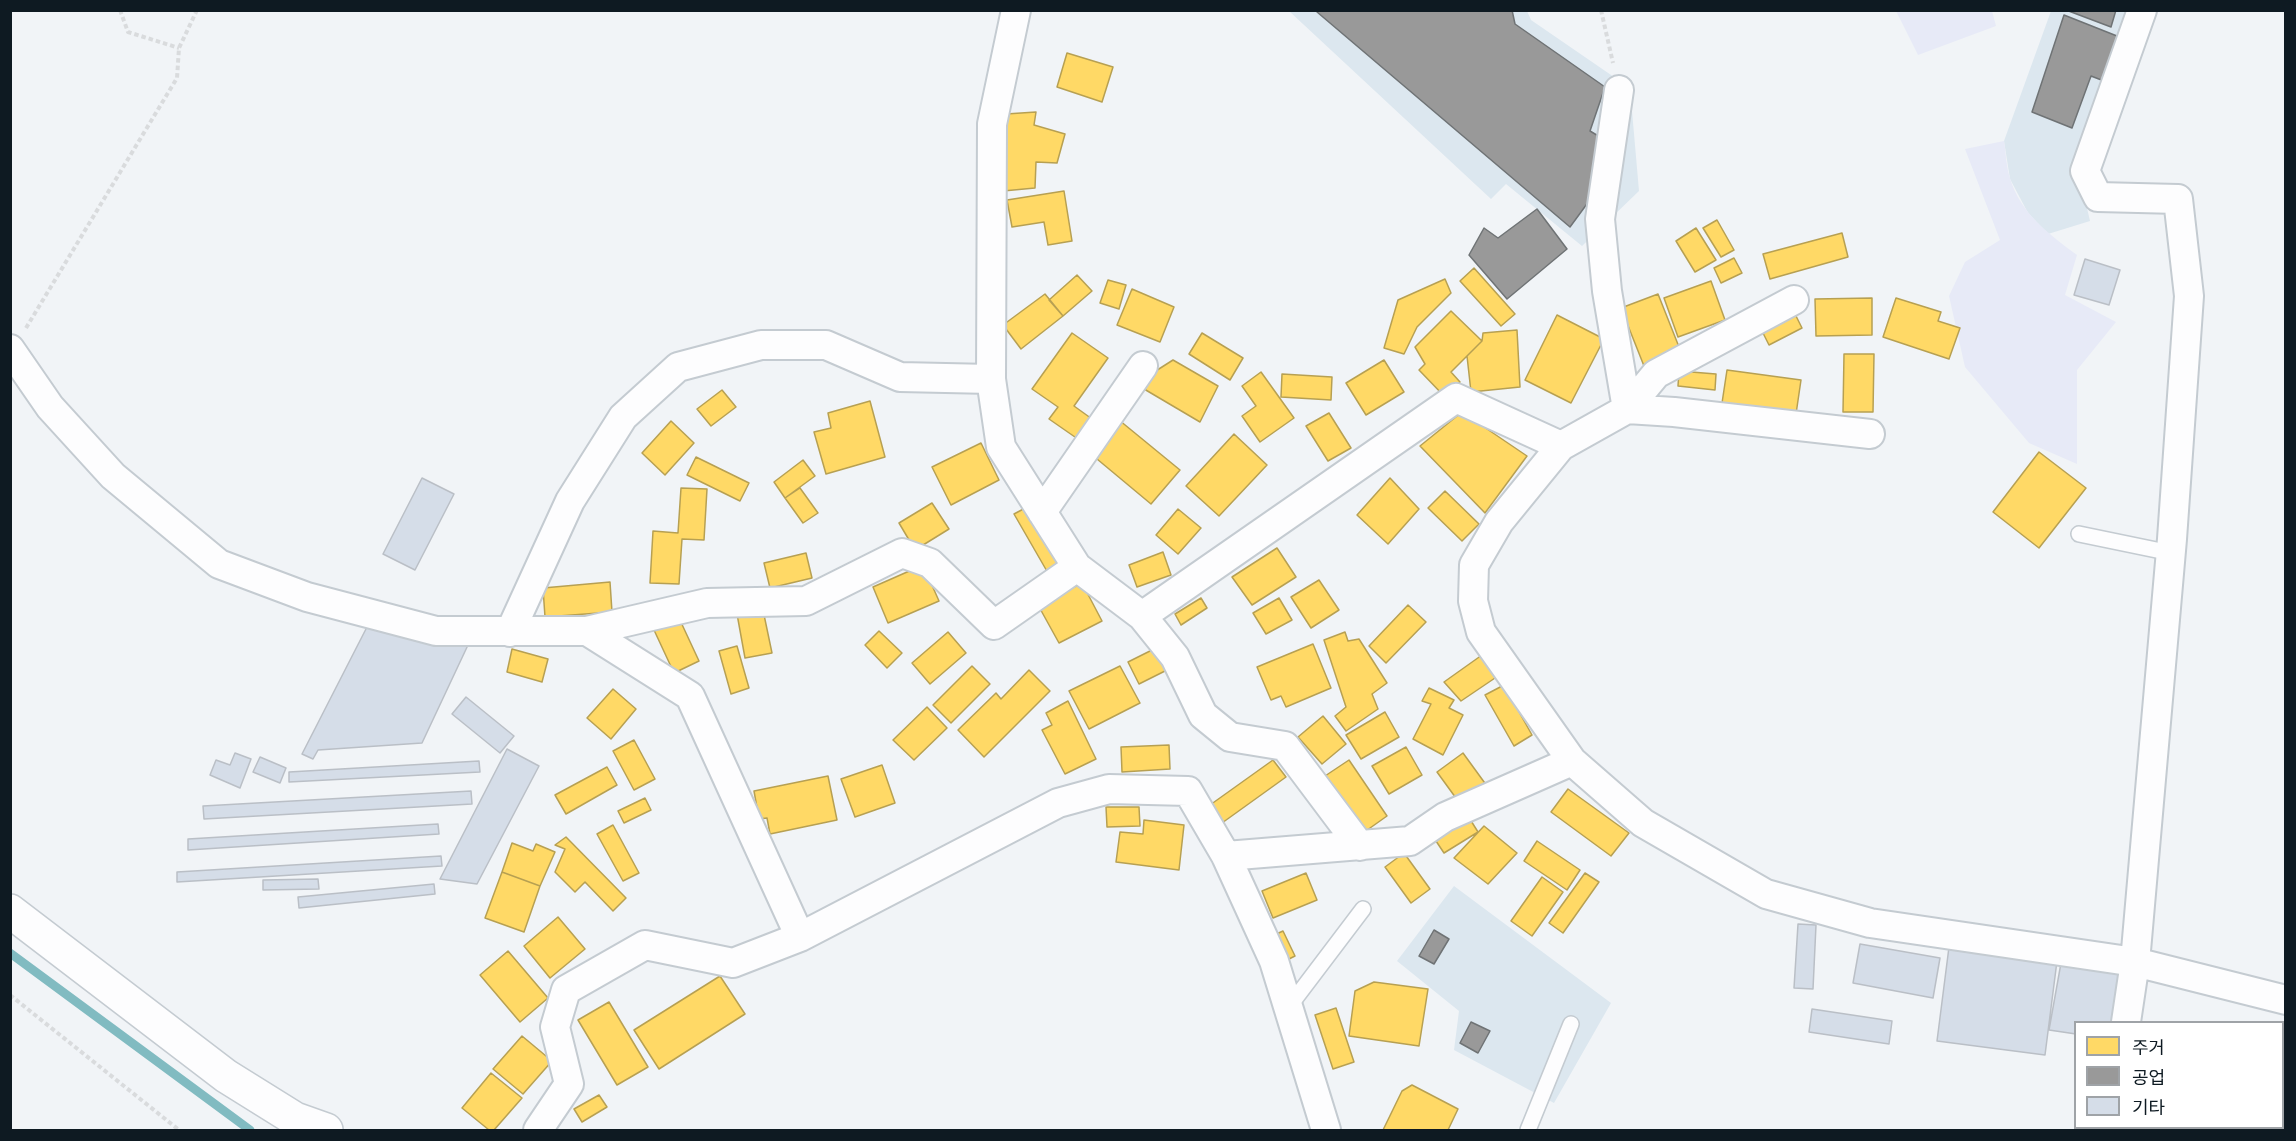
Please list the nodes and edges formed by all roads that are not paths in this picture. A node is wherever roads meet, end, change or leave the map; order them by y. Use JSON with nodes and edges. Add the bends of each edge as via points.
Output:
{"nodes":[{"id":1,"x":1016,"y":10,"type":"edge"},
{"id":2,"x":2142,"y":10,"type":"edge"},
{"id":3,"x":1618,"y":90,"type":"road end"},
{"id":4,"x":1794,"y":300,"type":"dead end"},
{"id":5,"x":11,"y":351,"type":"edge"},
{"id":6,"x":1143,"y":366,"type":"dead end"},
{"id":7,"x":991,"y":379,"type":"junction"},
{"id":8,"x":1627,"y":409,"type":"junction"},
{"id":9,"x":1870,"y":434,"type":"dead end"},
{"id":10,"x":1561,"y":446,"type":"junction"},
{"id":11,"x":1042,"y":512,"type":"junction"},
{"id":12,"x":2079,"y":534,"type":"dead end"},
{"id":13,"x":2170,"y":553,"type":"junction"},
{"id":14,"x":1077,"y":567,"type":"junction"},
{"id":15,"x":1142,"y":616,"type":"junction"},
{"id":16,"x":587,"y":631,"type":"junction"},
{"id":17,"x":510,"y":632,"type":"junction"},
{"id":18,"x":1572,"y":761,"type":"junction"},
{"id":19,"x":1360,"y":846,"type":"junction"},
{"id":20,"x":1226,"y":856,"type":"junction"},
{"id":21,"x":1363,"y":909,"type":"dead end"},
{"id":22,"x":10,"y":911,"type":"edge"},
{"id":23,"x":800,"y":937,"type":"junction"},
{"id":24,"x":2135,"y":962,"type":"junction"},
{"id":25,"x":2286,"y":1000,"type":"edge"},
{"id":26,"x":1288,"y":1008,"type":"junction"},
{"id":27,"x":2126,"y":1021,"type":"edge"},
{"id":28,"x":1571,"y":1024,"type":"dead end"},
{"id":29,"x":326,"y":1131,"type":"edge"},
{"id":30,"x":538,"y":1131,"type":"edge"},
{"id":31,"x":1326,"y":1131,"type":"edge"},
{"id":32,"x":1528,"y":1131,"type":"edge"}],
"edges":[{"from":1,"to":7,"type":"street","via":[[992,124]]},
{"from":2,"to":13,"type":"street","via":[[2085,171],[2098,197],[2178,199],[2189,296]]},
{"from":3,"to":8,"type":"street","via":[[1600,219],[1607,291]]},
{"from":4,"to":8,"type":"street","via":[[1656,374]]},
{"from":5,"to":17,"type":"street","via":[[50,407],[113,476],[219,564],[307,597],[436,631]]},
{"from":6,"to":11,"type":"street"},
{"from":7,"to":11,"type":"street","via":[[1001,447]]},
{"from":7,"to":17,"type":"street","via":[[900,377],[826,345],[761,345],[678,367],[622,417],[570,501]]},
{"from":8,"to":9,"type":"street"},
{"from":8,"to":10,"type":"street"},
{"from":10,"to":15,"type":"street","via":[[1456,398]]},
{"from":10,"to":18,"type":"street","via":[[1499,522],[1474,564],[1473,601],[1481,632]]},
{"from":11,"to":14,"type":"street"},
{"from":12,"to":13,"type":"lane"},
{"from":13,"to":24,"type":"street"},
{"from":14,"to":15,"type":"street"},
{"from":14,"to":16,"type":"street","via":[[994,624],[930,563],[902,553],[806,601],[707,603]]},
{"from":15,"to":19,"type":"street","via":[[1175,657],[1203,714],[1230,737],[1285,746]]},
{"from":16,"to":17,"type":"street"},
{"from":16,"to":23,"type":"street","via":[[690,696]]},
{"from":18,"to":19,"type":"street","via":[[1445,817],[1410,841]]},
{"from":18,"to":24,"type":"street","via":[[1643,823],[1766,894],[1870,922]]},
{"from":19,"to":20,"type":"street"},
{"from":20,"to":23,"type":"street","via":[[1188,791],[1109,789],[1058,803]]},
{"from":20,"to":26,"type":"street","via":[[1274,961]]},
{"from":21,"to":26,"type":"lane"},
{"from":22,"to":29,"type":"street","via":[[226,1076],[295,1119]]},
{"from":23,"to":30,"type":"street","via":[[732,963],[645,945],[566,990],[555,1027],[569,1084]]},
{"from":24,"to":25,"type":"street"},
{"from":24,"to":27,"type":"street"},
{"from":26,"to":31,"type":"street"},
{"from":28,"to":32,"type":"lane"}]}
